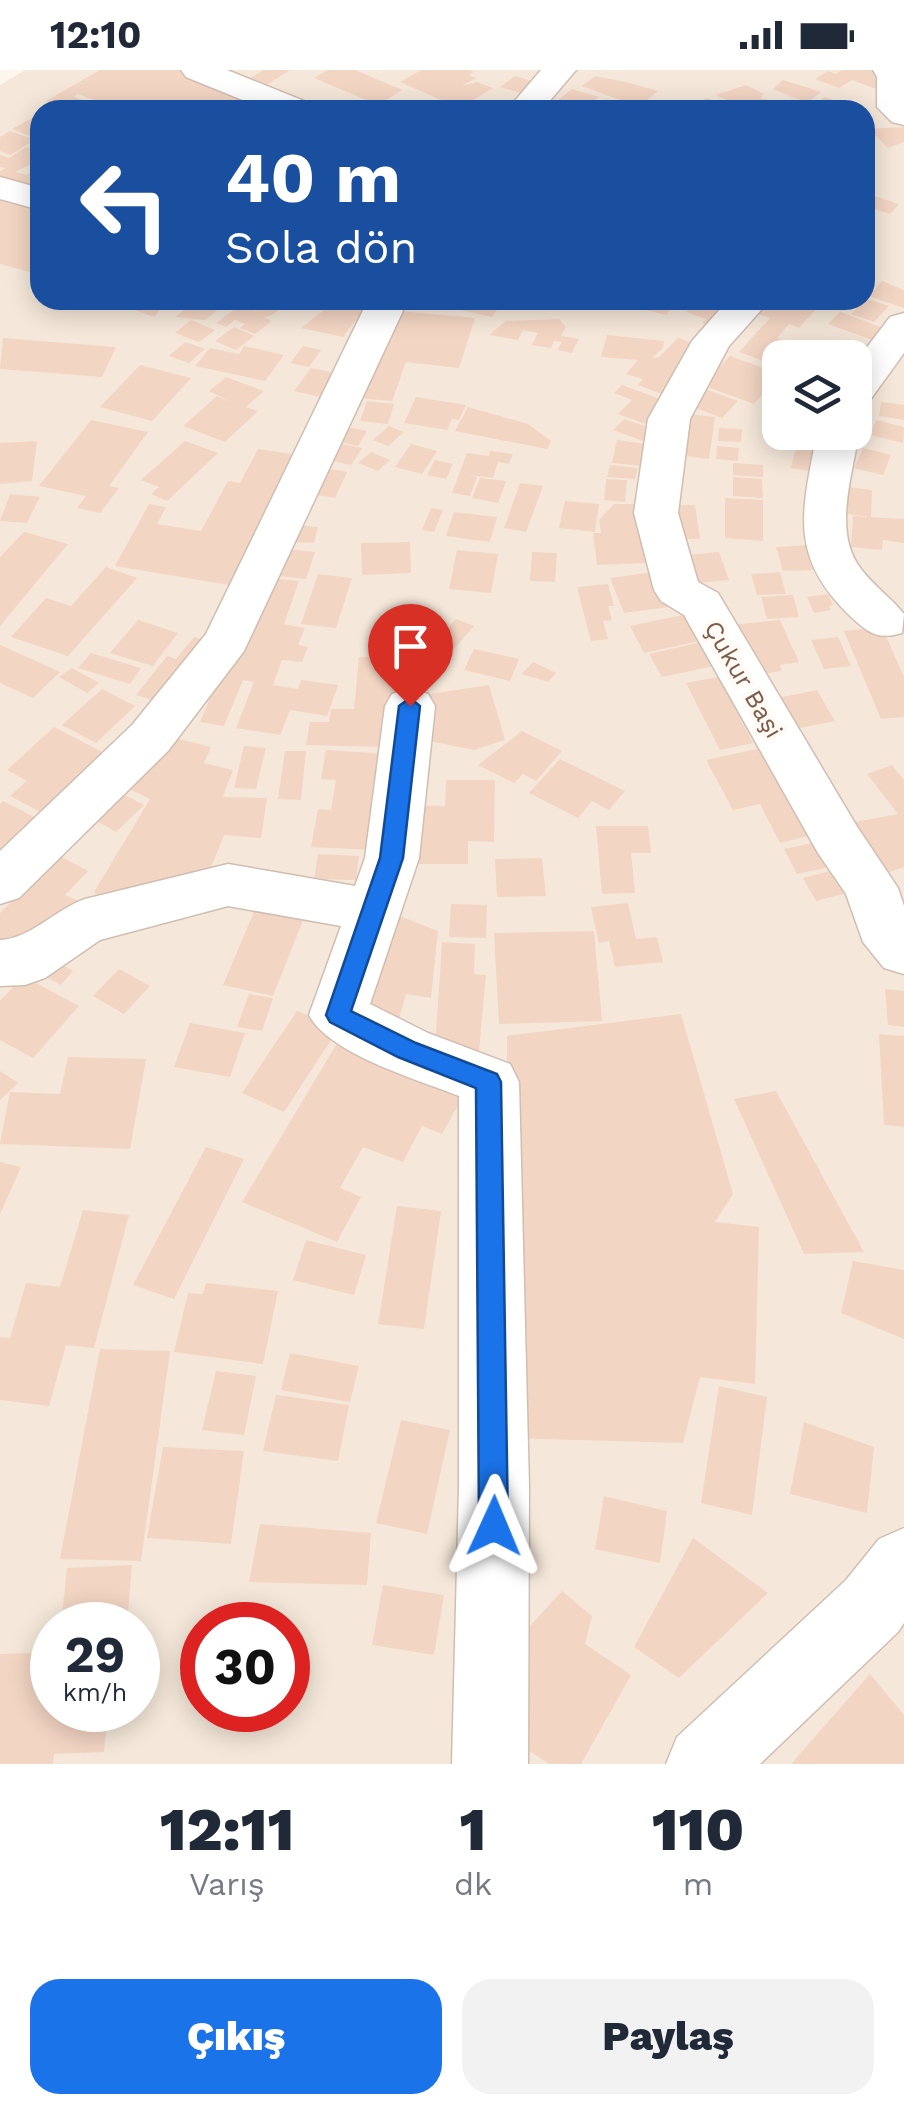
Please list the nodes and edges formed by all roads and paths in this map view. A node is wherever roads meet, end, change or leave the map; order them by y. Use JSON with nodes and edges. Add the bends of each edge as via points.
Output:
{"nodes":[{"id":1,"x":198,"y":70,"type":"edge"},
{"id":2,"x":559,"y":70,"type":"edge"},
{"id":3,"x":898,"y":90,"type":"edge"},
{"id":4,"x":271,"y":98,"type":"edge"},
{"id":5,"x":533,"y":100,"type":"edge"},
{"id":6,"x":875,"y":115,"type":"edge"},
{"id":7,"x":0,"y":188,"type":"edge"},
{"id":8,"x":30,"y":196,"type":"edge"},
{"id":9,"x":379,"y":310,"type":"edge"},
{"id":10,"x":740,"y":310,"type":"edge"},
{"id":11,"x":904,"y":325,"type":"edge"},
{"id":12,"x":872,"y":367,"type":"edge"},
{"id":13,"x":835,"y":450,"type":"edge"},
{"id":14,"x":885,"y":622,"type":"dead end"},
{"id":15,"x":410,"y":706,"type":"dead end"},
{"id":16,"x":0,"y":883,"type":"edge"},
{"id":17,"x":376,"y":911,"type":"junction"},
{"id":18,"x":904,"y":952,"type":"edge"},
{"id":19,"x":0,"y":963,"type":"edge"},
{"id":20,"x":893,"y":1597,"type":"edge"},
{"id":21,"x":490,"y":1764,"type":"edge"},
{"id":22,"x":704,"y":1764,"type":"edge"}],
"edges":[{"from":1,"to":4,"type":"street"},
{"from":2,"to":5,"type":"street"},
{"from":3,"to":6,"type":"street"},
{"from":7,"to":8,"type":"street"},
{"from":9,"to":16,"type":"street","via":[[227,639],[195,689],[100,792]]},
{"from":10,"to":18,"type":"street","name":"Çukur Başi","via":[[712,340],[669,419],[656,513],[677,590],[701,604],[871,888],[883,927]]},
{"from":11,"to":12,"type":"street"},
{"from":13,"to":14,"type":"street","via":[[822,534],[831,564]]},
{"from":15,"to":17,"type":"street","via":[[392,858]]},
{"from":17,"to":19,"type":"street","via":[[228,885],[86,921],[25,962]]},
{"from":17,"to":21,"type":"street","via":[[338,1015],[488,1082]]},
{"from":20,"to":22,"type":"street"}]}
